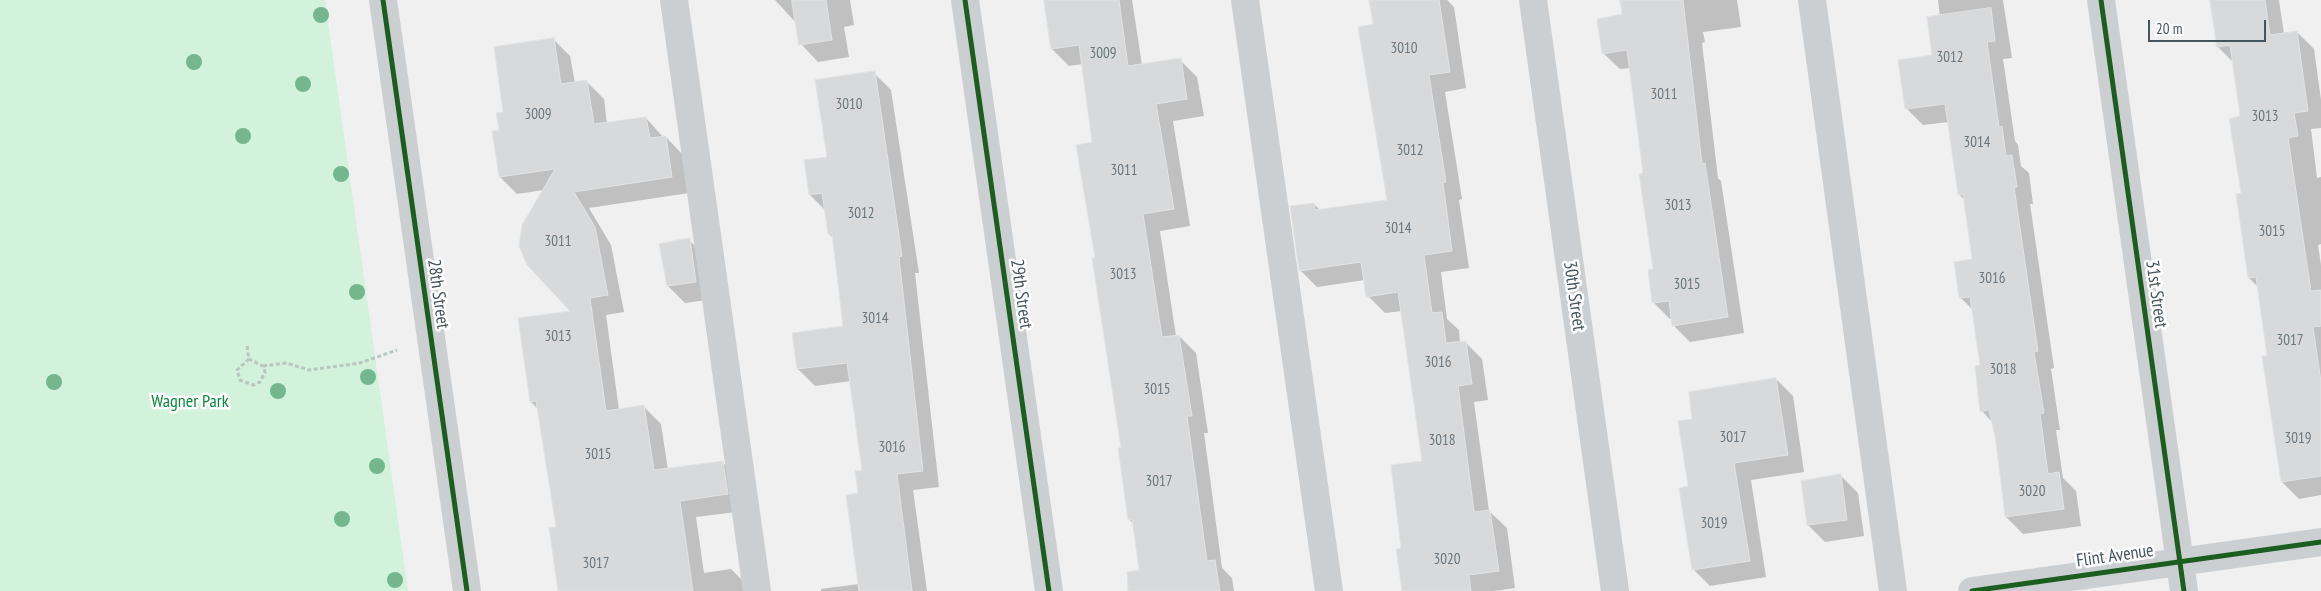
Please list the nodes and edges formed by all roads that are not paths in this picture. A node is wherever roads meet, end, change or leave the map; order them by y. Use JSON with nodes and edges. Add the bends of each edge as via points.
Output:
{"nodes":[{"id":1,"x":383,"y":0,"type":"edge"},
{"id":2,"x":674,"y":0,"type":"edge"},
{"id":3,"x":966,"y":0,"type":"edge"},
{"id":4,"x":1245,"y":0,"type":"edge"},
{"id":5,"x":1533,"y":0,"type":"edge"},
{"id":6,"x":1812,"y":0,"type":"edge"},
{"id":7,"x":2101,"y":0,"type":"edge"},
{"id":8,"x":2321,"y":542,"type":"edge"},
{"id":9,"x":2180,"y":560,"type":"junction"},
{"id":10,"x":467,"y":591,"type":"edge"},
{"id":11,"x":758,"y":591,"type":"edge"},
{"id":12,"x":1048,"y":591,"type":"edge"},
{"id":13,"x":1329,"y":591,"type":"edge"},
{"id":14,"x":1615,"y":591,"type":"edge"},
{"id":15,"x":1893,"y":591,"type":"edge"},
{"id":16,"x":1972,"y":591,"type":"edge"},
{"id":17,"x":2184,"y":591,"type":"edge"}],
"edges":[{"from":1,"to":10,"type":"street","name":"28th Street"},
{"from":2,"to":11,"type":"street"},
{"from":3,"to":12,"type":"street","name":"29th Street"},
{"from":4,"to":13,"type":"street"},
{"from":5,"to":14,"type":"street","name":"30th Street"},
{"from":6,"to":15,"type":"street"},
{"from":7,"to":9,"type":"street","name":"31st Street"},
{"from":8,"to":9,"type":"street","name":"Flint Avenue"},
{"from":9,"to":16,"type":"street","name":"Flint Avenue"},
{"from":9,"to":17,"type":"street","name":"31st Street"}]}
